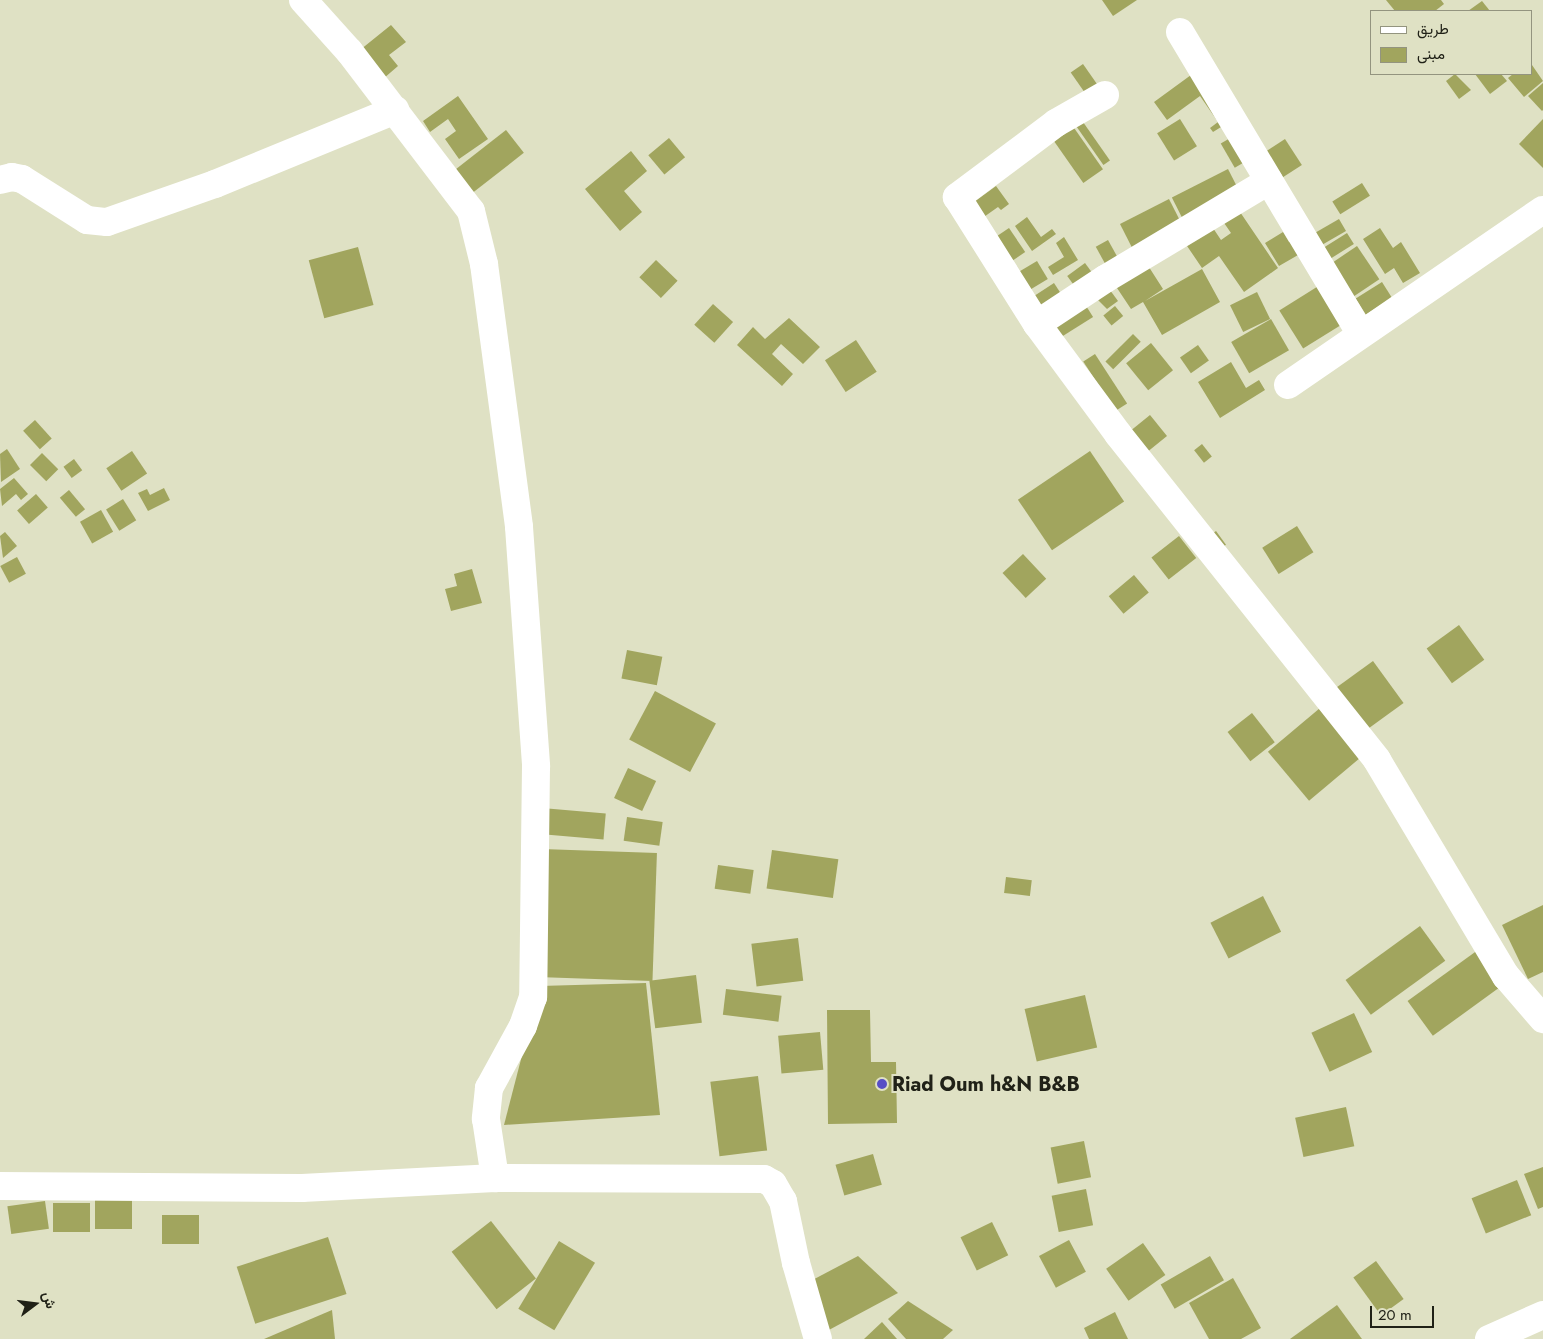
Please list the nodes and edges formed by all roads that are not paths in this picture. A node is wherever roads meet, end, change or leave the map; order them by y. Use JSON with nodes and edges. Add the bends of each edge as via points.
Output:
{"nodes":[{"id":1,"x":303,"y":0,"type":"edge"},
{"id":2,"x":1180,"y":32,"type":"dead end"},
{"id":3,"x":1105,"y":95,"type":"dead end"},
{"id":4,"x":395,"y":110,"type":"junction"},
{"id":5,"x":1,"y":176,"type":"edge"},
{"id":6,"x":1269,"y":181,"type":"junction"},
{"id":7,"x":1543,"y":210,"type":"edge"},
{"id":8,"x":1037,"y":324,"type":"junction"},
{"id":9,"x":1361,"y":334,"type":"junction"},
{"id":10,"x":1288,"y":385,"type":"dead end"},
{"id":11,"x":1543,"y":1019,"type":"edge"},
{"id":12,"x":495,"y":1178,"type":"junction"},
{"id":13,"x":0,"y":1186,"type":"edge"},
{"id":14,"x":1543,"y":1315,"type":"edge"},
{"id":15,"x":818,"y":1339,"type":"edge"},
{"id":16,"x":1489,"y":1339,"type":"edge"}],
"edges":[{"from":1,"to":4,"type":"street","via":[[349,51]]},
{"from":2,"to":6,"type":"street"},
{"from":3,"to":8,"type":"street","via":[[1056,123],[957,197]]},
{"from":4,"to":5,"type":"street","via":[[215,184],[107,222],[87,220],[22,179]]},
{"from":4,"to":12,"type":"street","via":[[472,211],[519,527],[536,766],[534,980],[531,1008],[489,1088],[486,1119]]},
{"from":6,"to":8,"type":"street","via":[[1105,279]]},
{"from":6,"to":9,"type":"street"},
{"from":7,"to":9,"type":"street"},
{"from":8,"to":11,"type":"street","via":[[1118,434],[1377,760],[1506,976]]},
{"from":9,"to":10,"type":"street"},
{"from":12,"to":13,"type":"street","via":[[302,1188]]},
{"from":12,"to":15,"type":"street","via":[[764,1179],[773,1184],[783,1201],[796,1264]]},
{"from":14,"to":16,"type":"street"}]}
